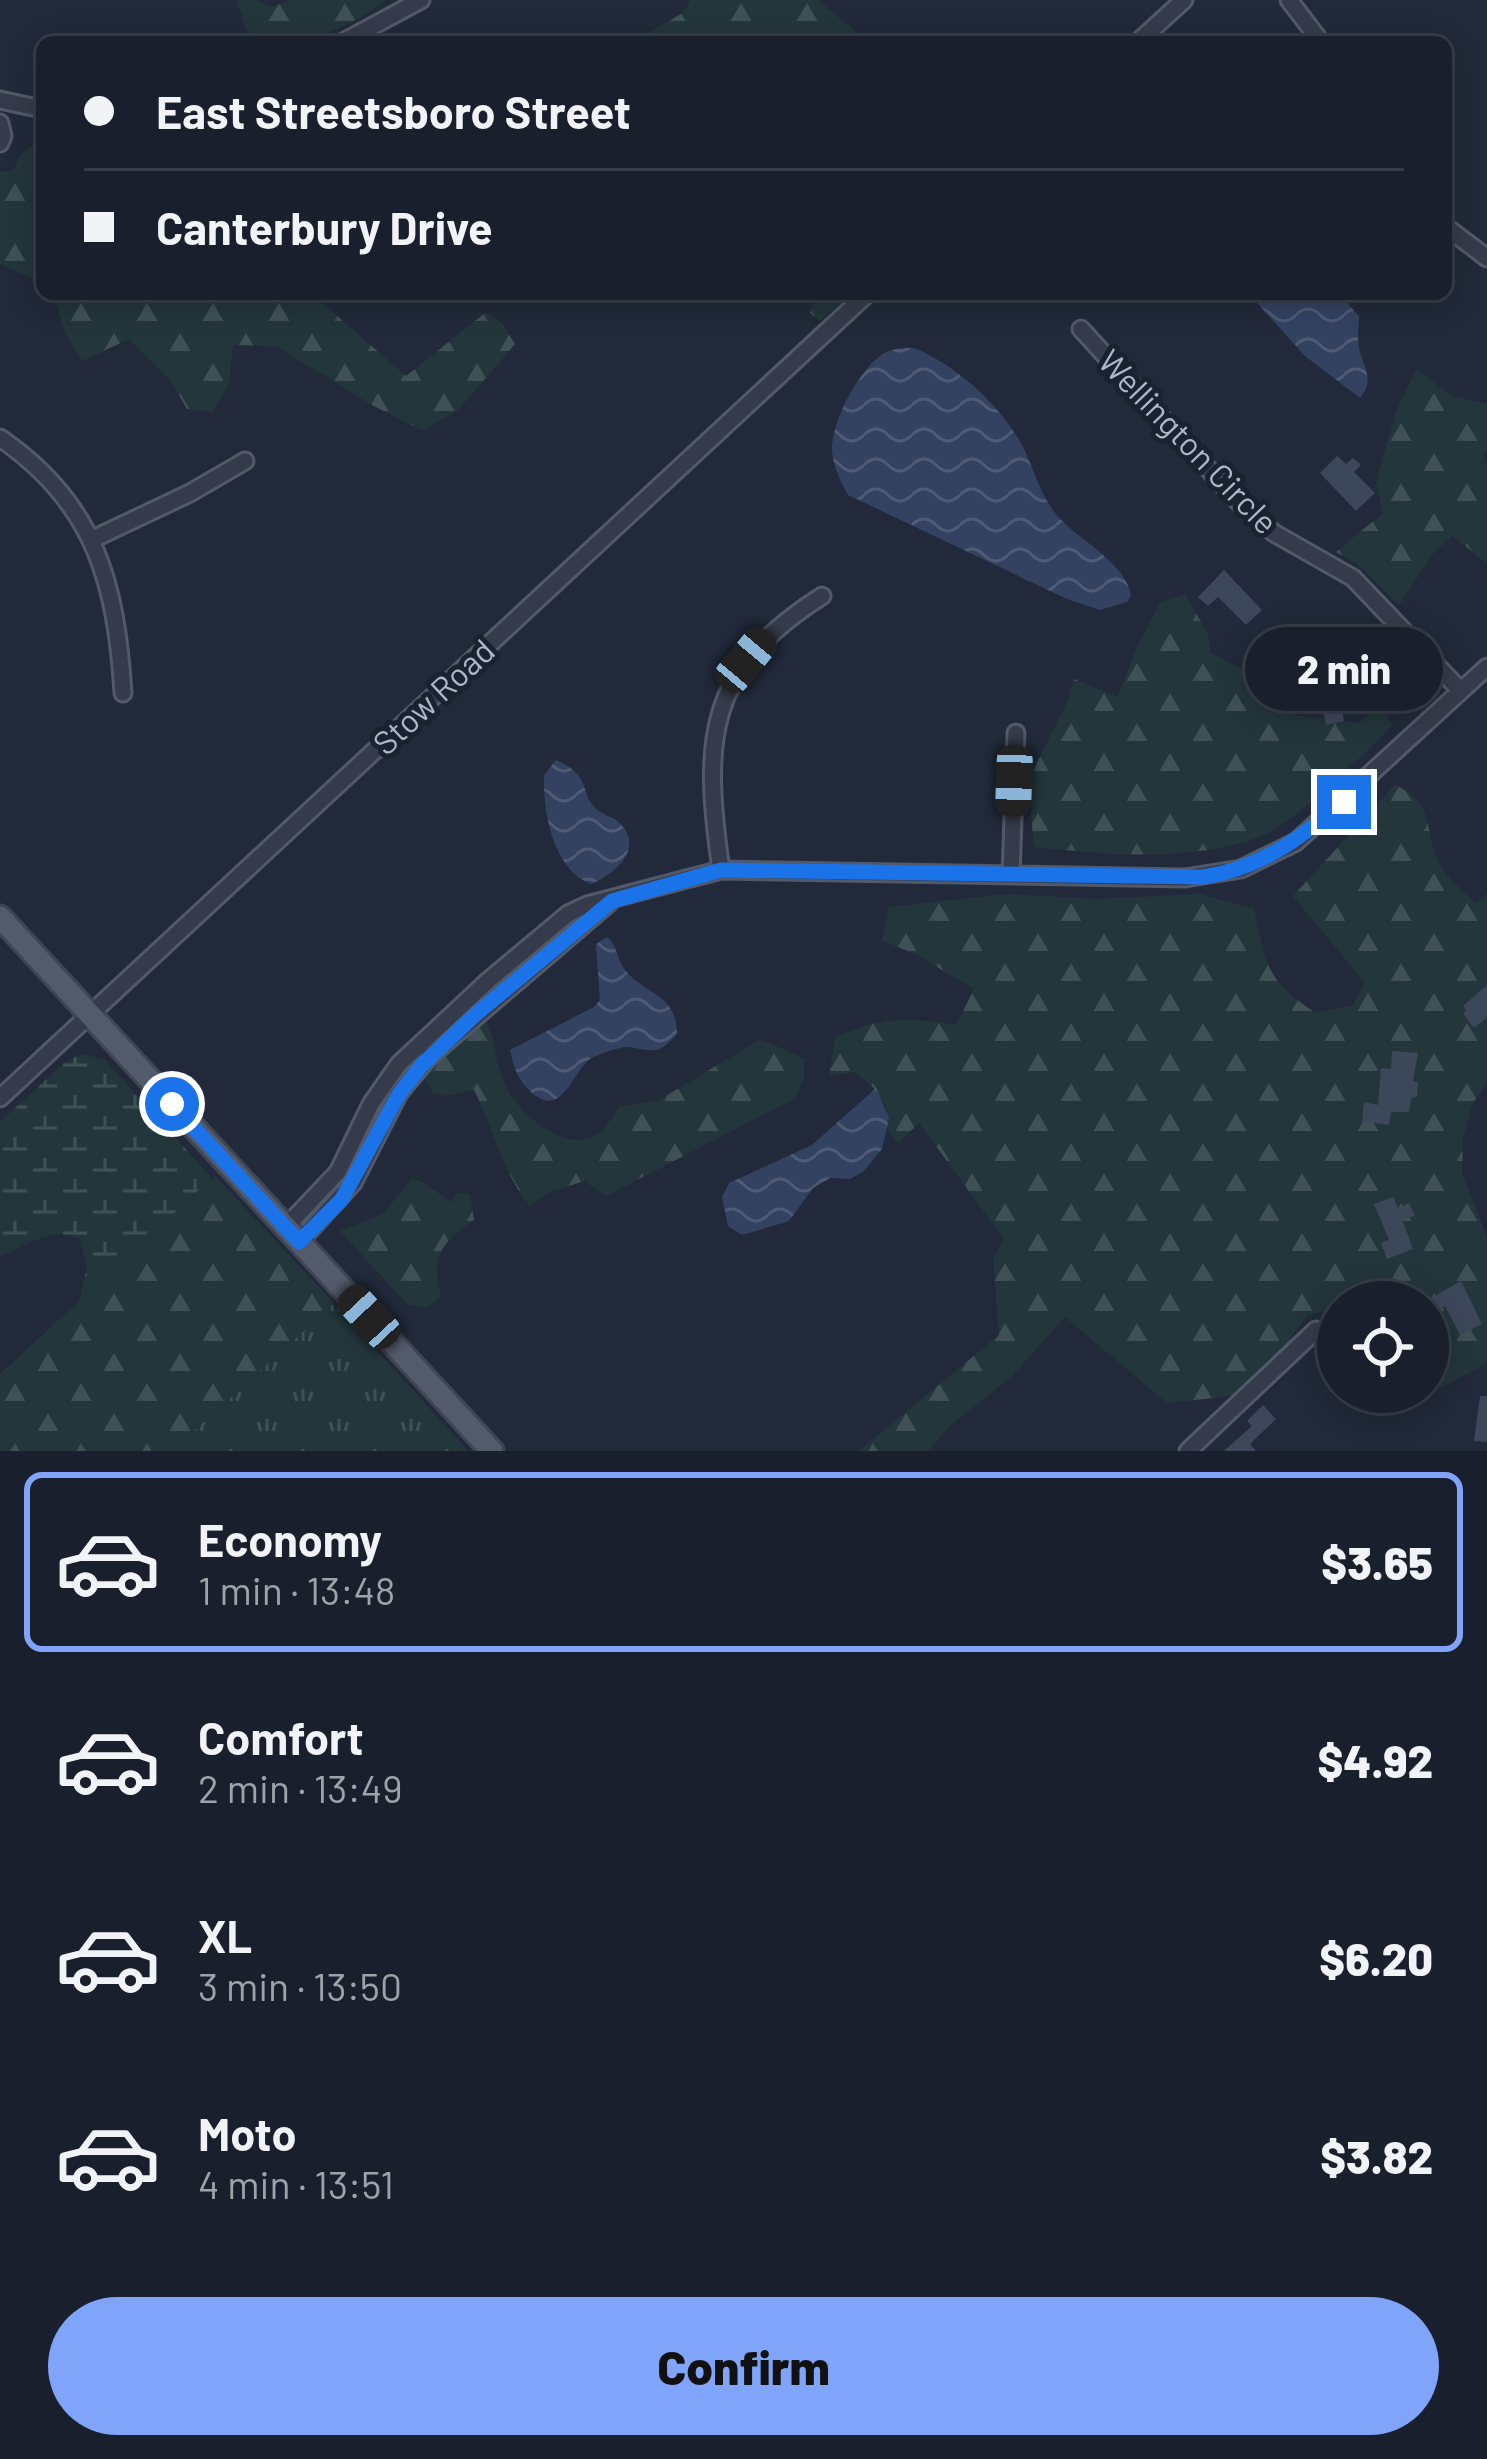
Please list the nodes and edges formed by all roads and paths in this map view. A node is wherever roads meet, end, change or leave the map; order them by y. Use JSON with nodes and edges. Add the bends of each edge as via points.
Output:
{"nodes":[{"id":1,"x":421,"y":0,"type":"edge"},
{"id":2,"x":1184,"y":0,"type":"edge"},
{"id":3,"x":1289,"y":0,"type":"edge"},
{"id":4,"x":354,"y":36,"type":"edge"},
{"id":5,"x":1145,"y":36,"type":"edge"},
{"id":6,"x":1316,"y":36,"type":"edge"},
{"id":7,"x":0,"y":100,"type":"edge"},
{"id":8,"x":36,"y":108,"type":"edge"},
{"id":9,"x":0,"y":123,"type":"edge"},
{"id":10,"x":0,"y":143,"type":"edge"},
{"id":11,"x":1452,"y":231,"type":"edge"},
{"id":12,"x":1487,"y":258,"type":"edge"},
{"id":13,"x":860,"y":300,"type":"edge"},
{"id":14,"x":1081,"y":328,"type":"dead end"},
{"id":15,"x":0,"y":438,"type":"edge"},
{"id":16,"x":244,"y":461,"type":"dead end"},
{"id":17,"x":92,"y":538,"type":"junction"},
{"id":18,"x":822,"y":596,"type":"dead end"},
{"id":19,"x":1487,"y":667,"type":"edge"},
{"id":20,"x":1461,"y":691,"type":"junction"},
{"id":21,"x":123,"y":694,"type":"dead end"},
{"id":22,"x":1016,"y":733,"type":"dead end"},
{"id":23,"x":721,"y":870,"type":"junction"},
{"id":24,"x":1011,"y":875,"type":"junction"},
{"id":25,"x":0,"y":917,"type":"edge"},
{"id":26,"x":91,"y":1015,"type":"junction"},
{"id":27,"x":0,"y":1098,"type":"edge"},
{"id":28,"x":292,"y":1235,"type":"junction"},
{"id":29,"x":1316,"y":1330,"type":"dead end"},
{"id":30,"x":492,"y":1451,"type":"edge"},
{"id":31,"x":1188,"y":1451,"type":"edge"}],
"edges":[{"from":1,"to":4,"type":"street"},
{"from":2,"to":5,"type":"street"},
{"from":3,"to":6,"type":"street"},
{"from":7,"to":8,"type":"street"},
{"from":9,"to":10,"type":"street"},
{"from":11,"to":12,"type":"street"},
{"from":13,"to":26,"type":"street","name":"Stow Road"},
{"from":14,"to":20,"type":"street","name":"Wellington Circle","via":[[1244,508],[1353,578]]},
{"from":15,"to":17,"type":"street","via":[[37,466]]},
{"from":16,"to":17,"type":"street"},
{"from":17,"to":21,"type":"street","via":[[112,595]]},
{"from":18,"to":23,"type":"street","via":[[765,638],[725,697],[710,776]]},
{"from":19,"to":20,"type":"street"},
{"from":20,"to":24,"type":"street","via":[[1344,802],[1257,863],[1185,878]]},
{"from":22,"to":24,"type":"street"},
{"from":23,"to":24,"type":"street"},
{"from":23,"to":28,"type":"street","via":[[612,901],[540,948],[416,1059],[342,1199]]},
{"from":25,"to":26,"type":"main road"},
{"from":26,"to":27,"type":"street","name":"Stow Road"},
{"from":26,"to":28,"type":"main road"},
{"from":28,"to":30,"type":"main road"},
{"from":29,"to":31,"type":"street"}]}
